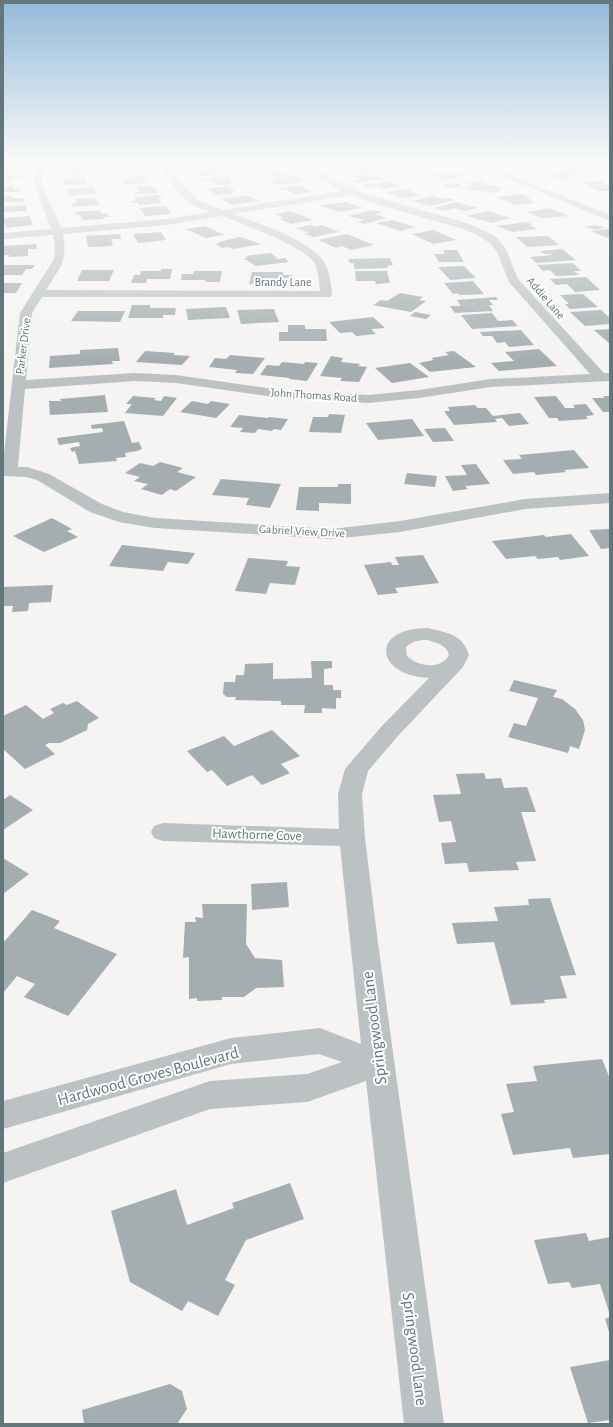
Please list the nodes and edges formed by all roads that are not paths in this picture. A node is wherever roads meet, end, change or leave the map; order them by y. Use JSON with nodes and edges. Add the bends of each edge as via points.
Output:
{"nodes":[{"id":1,"x":74,"y":230,"type":"edge"},
{"id":2,"x":261,"y":230,"type":"edge"},
{"id":3,"x":473,"y":230,"type":"edge"},
{"id":4,"x":57,"y":231,"type":"junction"},
{"id":5,"x":3,"y":236,"type":"edge"},
{"id":6,"x":40,"y":293,"type":"junction"},
{"id":7,"x":605,"y":377,"type":"edge"},
{"id":8,"x":19,"y":385,"type":"junction"},
{"id":9,"x":7,"y":471,"type":"edge"},
{"id":10,"x":610,"y":498,"type":"edge"},
{"id":11,"x":450,"y":668,"type":"dead end"},
{"id":12,"x":163,"y":832,"type":"dead end"},
{"id":13,"x":352,"y":838,"type":"junction"},
{"id":14,"x":378,"y":1063,"type":"junction"},
{"id":15,"x":3,"y":1116,"type":"edge"},
{"id":16,"x":3,"y":1168,"type":"edge"},
{"id":17,"x":424,"y":1424,"type":"edge"}],
"edges":[{"from":1,"to":4,"type":"street"},
{"from":2,"to":6,"type":"street","name":"Brandy Lane","via":[[295,244],[317,258],[323,269],[326,295]]},
{"from":3,"to":7,"type":"street","name":"Addie Lane","via":[[494,241],[503,254],[513,280]]},
{"from":4,"to":5,"type":"street"},
{"from":4,"to":6,"type":"street","name":"Parker Drive","via":[[59,259]]},
{"from":6,"to":8,"type":"street","name":"Parker Drive","via":[[26,314]]},
{"from":7,"to":8,"type":"street","name":"John Thomas Road","via":[[491,383],[368,399],[281,394],[176,379],[135,377]]},
{"from":8,"to":9,"type":"street","name":"Parker Drive"},
{"from":9,"to":10,"type":"street","name":"Gabriel View Drive","via":[[27,472],[43,477],[96,508],[119,517],[156,524],[332,534],[426,523],[514,506]]},
{"from":11,"to":13,"type":"street","name":"Springwood Lane","via":[[356,770],[350,794]]},
{"from":12,"to":13,"type":"street","name":"Hawthorne Cove"},
{"from":13,"to":14,"type":"street","name":"Springwood Lane"},
{"from":14,"to":15,"type":"street","name":"Hardwood Groves Boulevard","via":[[320,1041],[231,1051]]},
{"from":14,"to":16,"type":"street","via":[[307,1088],[210,1096]]},
{"from":14,"to":17,"type":"street","name":"Springwood Lane"}]}
